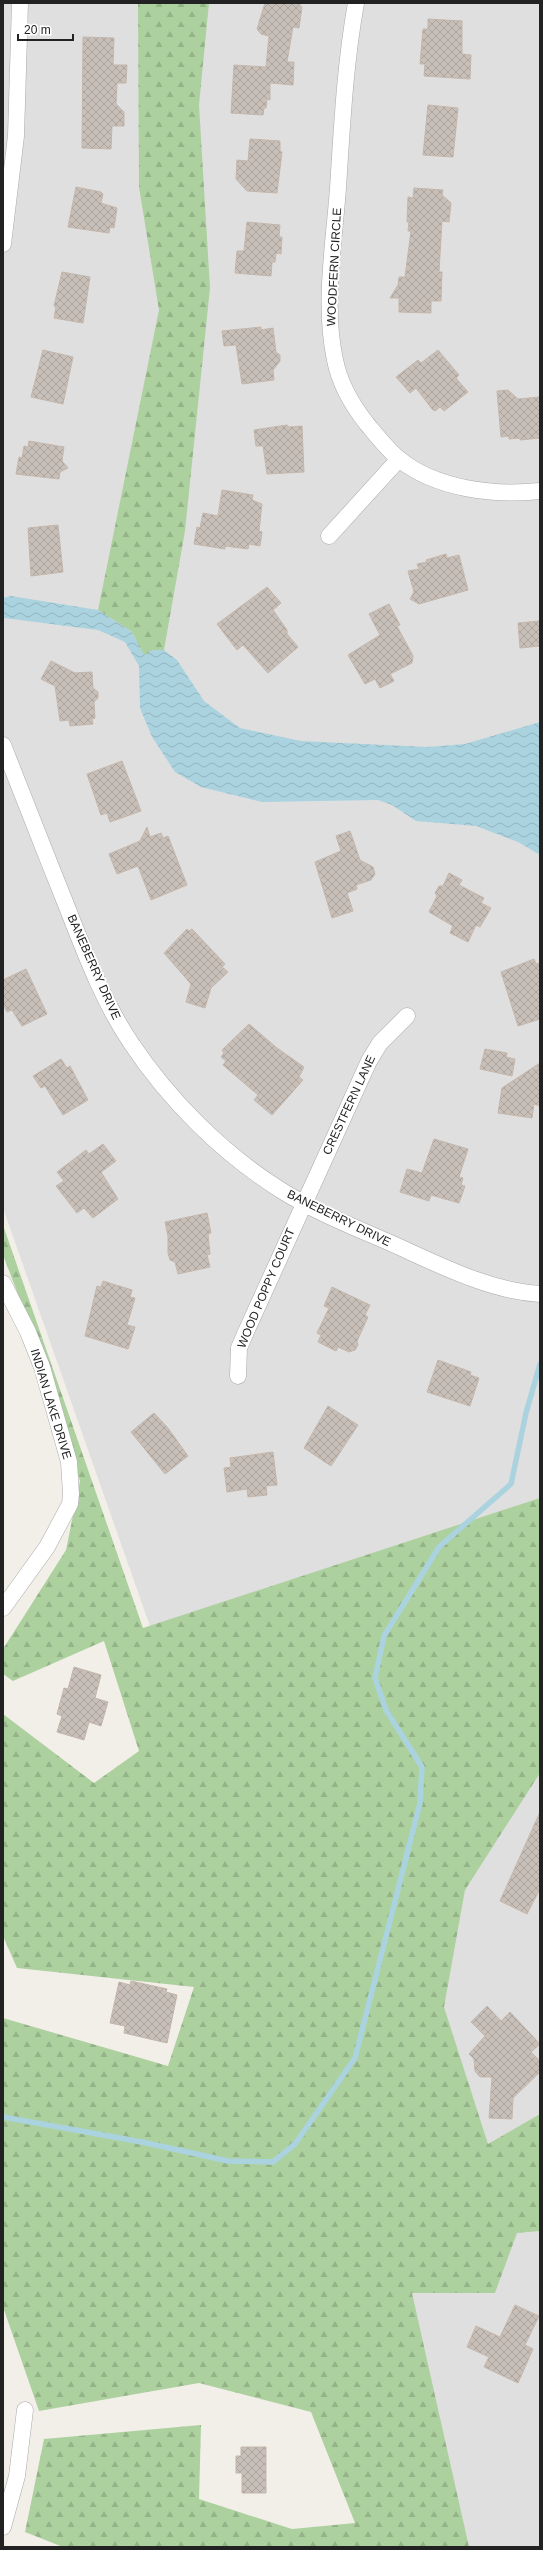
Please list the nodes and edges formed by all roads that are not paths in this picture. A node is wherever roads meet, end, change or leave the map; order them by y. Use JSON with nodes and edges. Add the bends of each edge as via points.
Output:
{"nodes":[{"id":1,"x":20,"y":3,"type":"edge"},
{"id":2,"x":356,"y":3,"type":"edge"},
{"id":3,"x":5,"y":205,"type":"edge"},
{"id":4,"x":3,"y":244,"type":"edge"},
{"id":5,"x":399,"y":459,"type":"junction"},
{"id":6,"x":540,"y":491,"type":"edge"},
{"id":7,"x":329,"y":536,"type":"dead end"},
{"id":8,"x":3,"y":745,"type":"edge"},
{"id":9,"x":407,"y":1016,"type":"dead end"},
{"id":10,"x":303,"y":1203,"type":"junction"},
{"id":11,"x":3,"y":1283,"type":"edge"},
{"id":12,"x":540,"y":1294,"type":"edge"},
{"id":13,"x":238,"y":1376,"type":"dead end"},
{"id":14,"x":3,"y":1608,"type":"edge"},
{"id":15,"x":25,"y":2410,"type":"dead end"},
{"id":16,"x":3,"y":2527,"type":"edge"}],
"edges":[{"from":1,"to":3,"type":"street","via":[[16,136]]},
{"from":2,"to":5,"type":"street","name":"WOODFERN CIRCLE","via":[[344,101],[330,328],[339,378],[353,406],[383,444]]},
{"from":3,"to":4,"type":"street"},
{"from":5,"to":6,"type":"street","name":"WOODFERN CIRCLE","via":[[415,470],[447,483],[510,493]]},
{"from":5,"to":7,"type":"street"},
{"from":8,"to":10,"type":"street","name":"BANEBERRY DRIVE","via":[[82,947],[130,1042],[179,1103],[220,1144],[273,1185]]},
{"from":9,"to":10,"type":"street","name":"CRESTFERN LANE","via":[[380,1043],[369,1061]]},
{"from":10,"to":12,"type":"street","name":"BANEBERRY DRIVE","via":[[413,1253],[490,1284]]},
{"from":10,"to":13,"type":"street","name":"WOOD POPPY COURT","via":[[239,1348]]},
{"from":11,"to":14,"type":"street","name":"INDIAN LAKE DRIVE","via":[[28,1332],[42,1367],[69,1462],[71,1494],[70,1504],[47,1547]]},
{"from":15,"to":16,"type":"street","via":[[16,2476]]}]}
